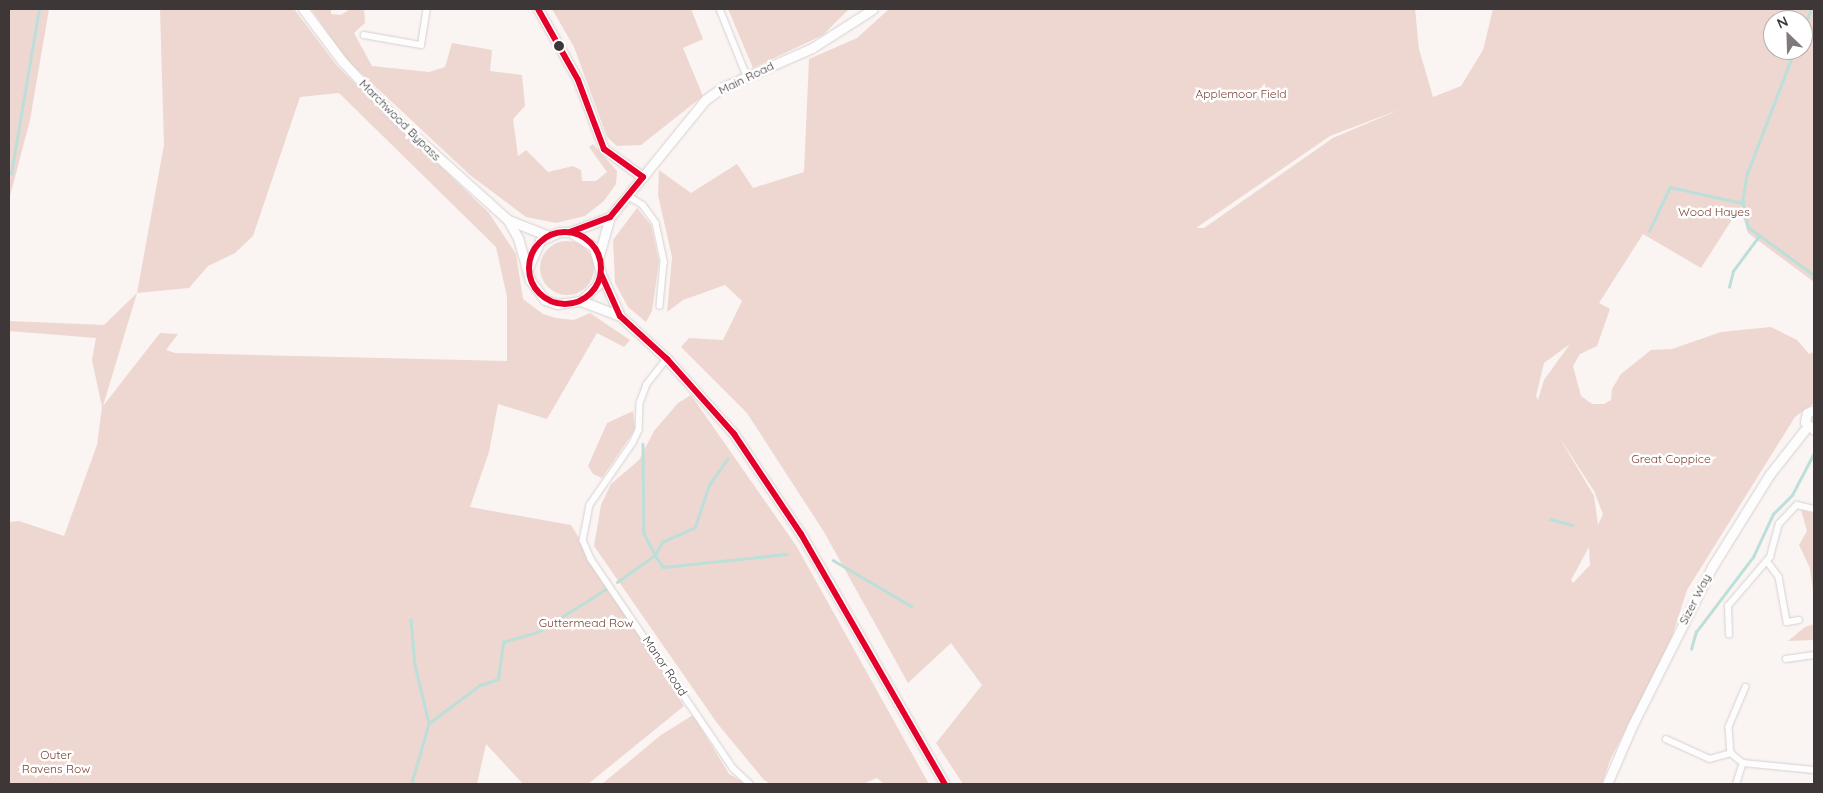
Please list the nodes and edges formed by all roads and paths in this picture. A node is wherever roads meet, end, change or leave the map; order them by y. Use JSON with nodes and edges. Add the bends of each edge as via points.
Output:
{"nodes":[{"id":1,"x":303,"y":9,"type":"edge"},
{"id":2,"x":427,"y":9,"type":"edge"},
{"id":3,"x":538,"y":9,"type":"edge"},
{"id":4,"x":720,"y":9,"type":"edge"},
{"id":5,"x":874,"y":9,"type":"edge"},
{"id":6,"x":364,"y":35,"type":"dead end"},
{"id":7,"x":748,"y":76,"type":"junction"},
{"id":8,"x":643,"y":177,"type":"junction"},
{"id":9,"x":628,"y":196,"type":"junction"},
{"id":10,"x":610,"y":216,"type":"junction"},
{"id":11,"x":508,"y":220,"type":"junction"},
{"id":12,"x":570,"y":232,"type":"junction"},
{"id":13,"x":549,"y":236,"type":"junction"},
{"id":14,"x":598,"y":255,"type":"junction"},
{"id":15,"x":528,"y":268,"type":"junction"},
{"id":16,"x":601,"y":274,"type":"junction"},
{"id":17,"x":581,"y":301,"type":"junction"},
{"id":18,"x":660,"y":306,"type":"dead end"},
{"id":19,"x":620,"y":316,"type":"junction"},
{"id":20,"x":667,"y":359,"type":"junction"},
{"id":21,"x":1814,"y":410,"type":"edge"},
{"id":22,"x":1811,"y":429,"type":"edge"},
{"id":23,"x":1814,"y":509,"type":"edge"},
{"id":24,"x":1767,"y":561,"type":"junction"},
{"id":25,"x":1800,"y":620,"type":"dead end"},
{"id":26,"x":1729,"y":634,"type":"dead end"},
{"id":27,"x":1814,"y":655,"type":"edge"},
{"id":28,"x":1786,"y":659,"type":"dead end"},
{"id":29,"x":1746,"y":687,"type":"dead end"},
{"id":30,"x":1666,"y":740,"type":"dead end"},
{"id":31,"x":1732,"y":752,"type":"junction"},
{"id":32,"x":1743,"y":763,"type":"junction"},
{"id":33,"x":1814,"y":770,"type":"edge"},
{"id":34,"x":750,"y":784,"type":"edge"},
{"id":35,"x":945,"y":784,"type":"edge"},
{"id":36,"x":1608,"y":784,"type":"edge"},
{"id":37,"x":1736,"y":784,"type":"edge"}],
"edges":[{"from":1,"to":11,"type":"main road","name":"Marchwood Bypass","via":[[343,62],[397,120]]},
{"from":2,"to":6,"type":"street","via":[[421,45]]},
{"from":3,"to":8,"type":"main road","via":[[578,80],[604,149]]},
{"from":4,"to":7,"type":"street"},
{"from":5,"to":7,"type":"main road","name":"Main Road","via":[[812,48]]},
{"from":7,"to":8,"type":"main road","name":"Main Road","via":[[705,100]]},
{"from":8,"to":9,"type":"main road","name":"Main Road"},
{"from":9,"to":10,"type":"main road","name":"Main Road"},
{"from":9,"to":18,"type":"street","via":[[643,205],[656,223],[664,262]]},
{"from":10,"to":12,"type":"main road","name":"Main Road"},
{"from":10,"to":14,"type":"main road","name":"Main Road"},
{"from":11,"to":13,"type":"main road","name":"Marchwood Bypass"},
{"from":11,"to":15,"type":"main road","name":"Marchwood Bypass"},
{"from":12,"to":13,"type":"main road"},
{"from":12,"to":14,"type":"main road","via":[[587,240]]},
{"from":13,"to":15,"type":"main road","via":[[534,249]]},
{"from":14,"to":16,"type":"main road"},
{"from":15,"to":17,"type":"main road","via":[[536,291],[545,300],[557,304]]},
{"from":16,"to":17,"type":"main road","via":[[597,284]]},
{"from":16,"to":19,"type":"main road"},
{"from":17,"to":19,"type":"main road"},
{"from":19,"to":20,"type":"main road"},
{"from":20,"to":34,"type":"street","name":"Manor Road","via":[[648,385],[640,404],[639,430],[633,443],[590,505],[583,540],[591,559],[733,768]]},
{"from":20,"to":35,"type":"main road","via":[[734,434],[801,534]]},
{"from":21,"to":22,"type":"main road","name":"Sizer Way","via":[[1805,418]]},
{"from":22,"to":36,"type":"main road","name":"Sizer Way","via":[[1770,474],[1712,567],[1632,726]]},
{"from":23,"to":24,"type":"street","via":[[1797,505],[1791,508],[1780,524],[1777,542]]},
{"from":24,"to":25,"type":"street","via":[[1779,577],[1787,622]]},
{"from":24,"to":26,"type":"street","via":[[1728,606]]},
{"from":27,"to":28,"type":"street"},
{"from":29,"to":31,"type":"street","via":[[1729,727]]},
{"from":30,"to":31,"type":"street","via":[[1710,760]]},
{"from":31,"to":32,"type":"street"},
{"from":32,"to":33,"type":"street"},
{"from":32,"to":37,"type":"street"}]}
